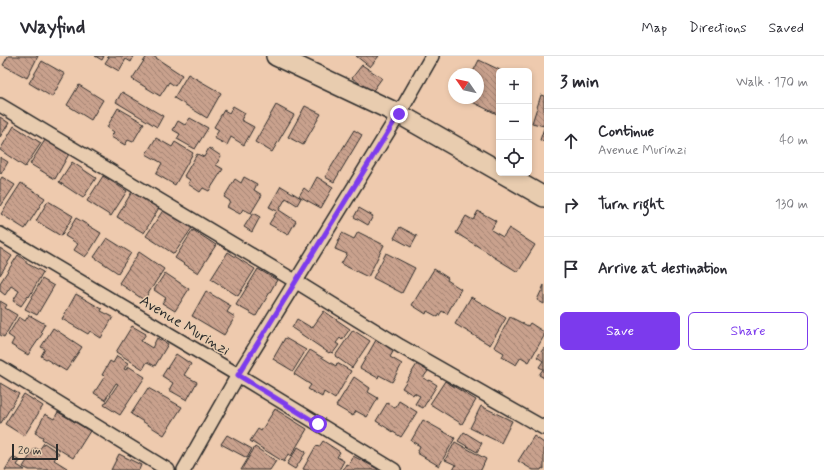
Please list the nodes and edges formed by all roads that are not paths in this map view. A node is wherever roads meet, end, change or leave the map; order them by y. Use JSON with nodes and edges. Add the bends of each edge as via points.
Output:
{"nodes":[{"id":1,"x":276,"y":56,"type":"edge"},
{"id":2,"x":432,"y":56,"type":"edge"},
{"id":3,"x":0,"y":105,"type":"edge"},
{"id":4,"x":399,"y":114,"type":"junction"},
{"id":5,"x":496,"y":169,"type":"edge"},
{"id":6,"x":507,"y":176,"type":"edge"},
{"id":7,"x":544,"y":197,"type":"edge"},
{"id":8,"x":0,"y":234,"type":"edge"},
{"id":9,"x":295,"y":281,"type":"junction"},
{"id":10,"x":0,"y":367,"type":"edge"},
{"id":11,"x":238,"y":375,"type":"junction"},
{"id":12,"x":544,"y":428,"type":"edge"},
{"id":13,"x":168,"y":470,"type":"edge"},
{"id":14,"x":184,"y":470,"type":"edge"},
{"id":15,"x":394,"y":470,"type":"edge"}],
"edges":[{"from":1,"to":4,"type":"street"},
{"from":2,"to":4,"type":"street"},
{"from":3,"to":9,"type":"street"},
{"from":4,"to":5,"type":"street"},
{"from":4,"to":9,"type":"street"},
{"from":6,"to":7,"type":"street"},
{"from":8,"to":11,"type":"street","name":"Avenue Murinzi"},
{"from":9,"to":11,"type":"street"},
{"from":9,"to":12,"type":"street","via":[[400,346]]},
{"from":10,"to":13,"type":"street"},
{"from":11,"to":14,"type":"street"},
{"from":11,"to":15,"type":"street","name":"Avenue Murinzi"}]}
